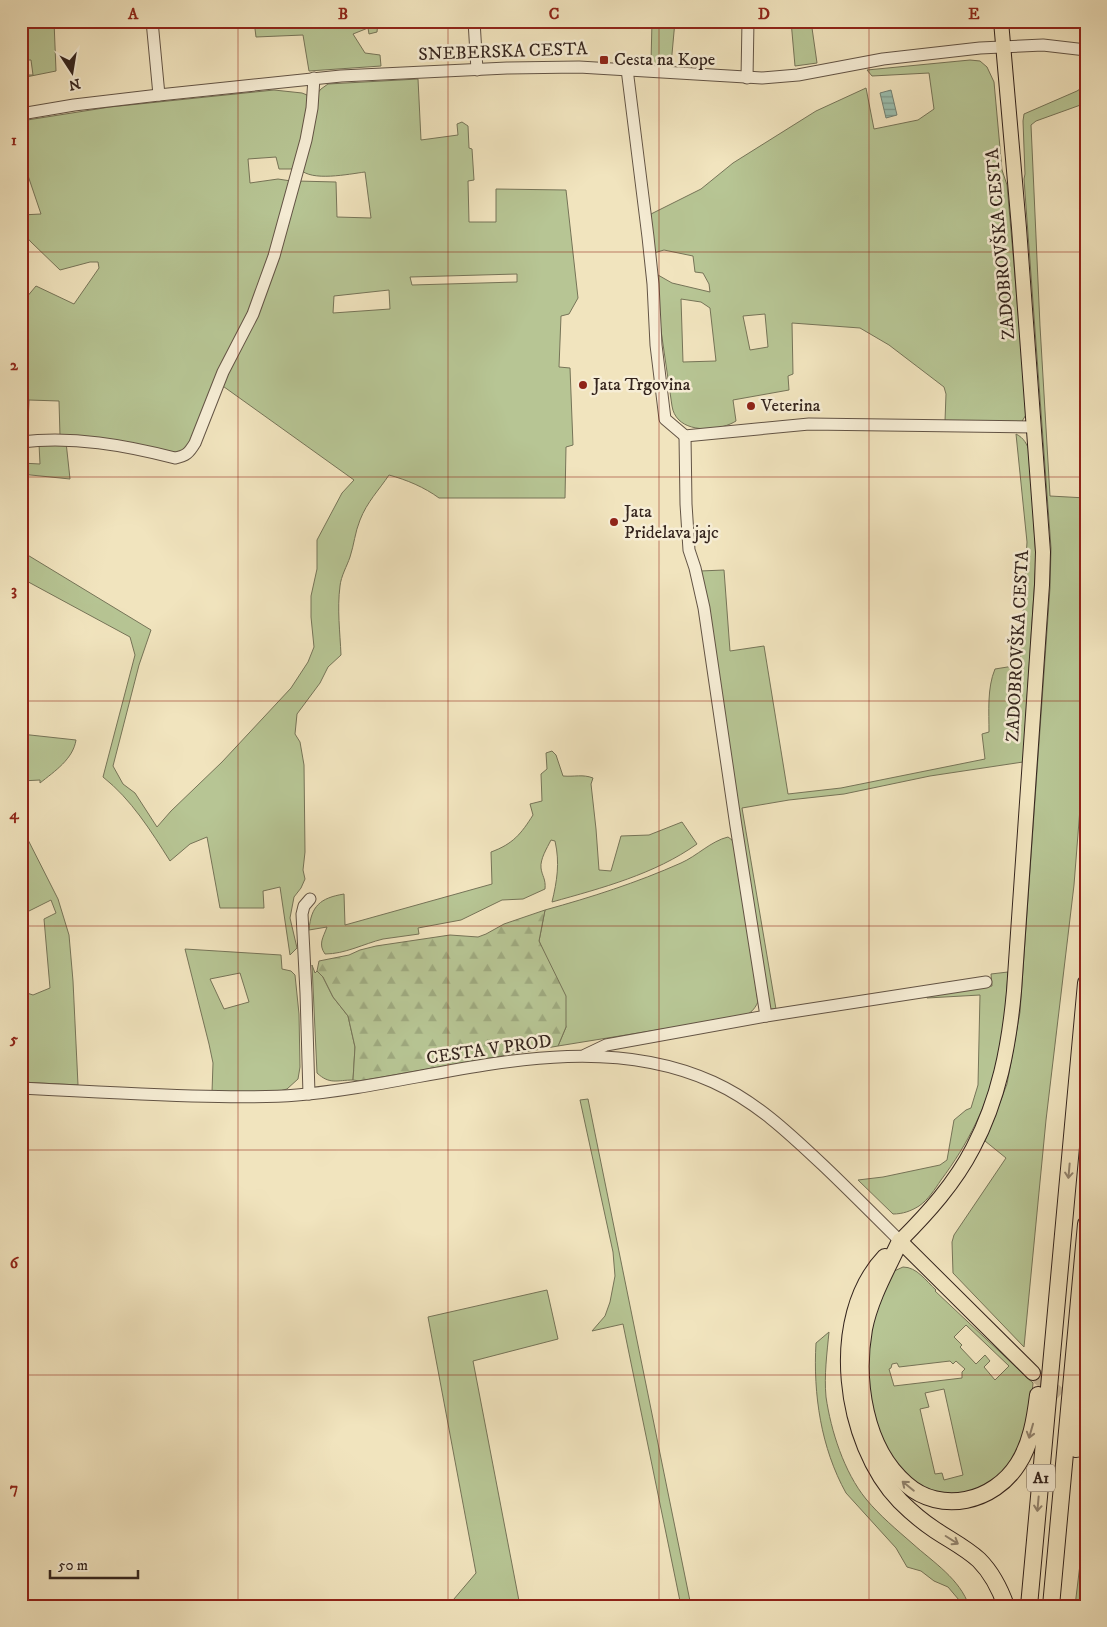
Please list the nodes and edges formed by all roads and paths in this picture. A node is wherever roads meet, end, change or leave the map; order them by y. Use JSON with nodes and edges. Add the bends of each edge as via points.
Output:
{"nodes":[{"id":1,"x":152,"y":21,"type":"edge"},
{"id":2,"x":474,"y":21,"type":"edge"},
{"id":3,"x":748,"y":21,"type":"edge"},
{"id":4,"x":1001,"y":21,"type":"edge"},
{"id":5,"x":1003,"y":46,"type":"junction"},
{"id":6,"x":1086,"y":50,"type":"edge"},
{"id":7,"x":627,"y":69,"type":"junction"},
{"id":8,"x":477,"y":70,"type":"junction"},
{"id":9,"x":314,"y":78,"type":"junction"},
{"id":10,"x":747,"y":78,"type":"junction"},
{"id":11,"x":159,"y":95,"type":"junction"},
{"id":12,"x":21,"y":114,"type":"edge"},
{"id":13,"x":1034,"y":427,"type":"junction"},
{"id":14,"x":685,"y":436,"type":"junction"},
{"id":15,"x":21,"y":442,"type":"edge"},
{"id":16,"x":310,"y":899,"type":"dead end"},
{"id":17,"x":986,"y":982,"type":"dead end"},
{"id":18,"x":1086,"y":983,"type":"edge"},
{"id":19,"x":766,"y":1016,"type":"junction"},
{"id":20,"x":582,"y":1056,"type":"junction"},
{"id":21,"x":21,"y":1088,"type":"edge"},
{"id":22,"x":309,"y":1094,"type":"junction"},
{"id":23,"x":1086,"y":1224,"type":"edge"},
{"id":24,"x":900,"y":1241,"type":"junction"},
{"id":25,"x":1052,"y":1351,"type":"junction"},
{"id":26,"x":1034,"y":1373,"type":"tunnel mouth"},
{"id":27,"x":1086,"y":1382,"type":"edge"},
{"id":28,"x":1062,"y":1486,"type":"junction"},
{"id":29,"x":1006,"y":1606,"type":"edge"},
{"id":30,"x":1029,"y":1606,"type":"edge"},
{"id":31,"x":1051,"y":1606,"type":"edge"}],
"edges":[{"from":1,"to":11,"type":"street"},
{"from":2,"to":8,"type":"street"},
{"from":3,"to":10,"type":"street"},
{"from":4,"to":5,"type":"main road","name":"ZADOBROVŠKA CESTA"},
{"from":5,"to":6,"type":"street","name":"SNEBERSKA CESTA","via":[[1043,45]]},
{"from":5,"to":10,"type":"street","name":"SNEBERSKA CESTA","via":[[892,58],[785,77]]},
{"from":5,"to":13,"type":"main road","name":"ZADOBROVŠKA CESTA"},
{"from":7,"to":8,"type":"street","name":"SNEBERSKA CESTA"},
{"from":7,"to":10,"type":"street","name":"SNEBERSKA CESTA"},
{"from":7,"to":14,"type":"street","via":[[648,237],[665,419]]},
{"from":8,"to":9,"type":"street","name":"SNEBERSKA CESTA"},
{"from":9,"to":11,"type":"street","name":"SNEBERSKA CESTA"},
{"from":9,"to":15,"type":"street","via":[[306,140],[274,256],[253,314],[223,372],[189,453],[175,458],[123,445],[58,439]]},
{"from":11,"to":12,"type":"street","name":"SNEBERSKA CESTA"},
{"from":13,"to":14,"type":"street","via":[[809,424]]},
{"from":13,"to":24,"type":"main road","name":"ZADOBROVŠKA CESTA","via":[[1043,552],[1042,584],[1010,1032],[998,1087],[973,1149],[934,1205]]},
{"from":14,"to":19,"type":"street","via":[[689,550],[704,608]]},
{"from":16,"to":22,"type":"street","via":[[302,914]]},
{"from":17,"to":19,"type":"street"},
{"from":18,"to":25,"type":"highway","number":"A1","one_way":true},
{"from":19,"to":20,"type":"street","via":[[606,1045]]},
{"from":20,"to":22,"type":"street","name":"CESTA V PROD","via":[[513,1061]]},
{"from":20,"to":24,"type":"street","name":"CESTA V PROD","via":[[627,1059],[663,1066],[698,1076],[742,1098],[774,1120]]},
{"from":21,"to":22,"type":"street","name":"CESTA V PROD","via":[[251,1097]]},
{"from":23,"to":28,"type":"highway","number":"A1"},
{"from":25,"to":24,"type":"highway","one_way":true,"via":[[1040,1380],[1028,1441],[1018,1464],[1005,1480],[987,1493],[964,1501],[942,1500],[914,1491],[891,1468],[875,1440],[864,1402],[860,1371],[863,1335],[870,1306]]},
{"from":24,"to":26,"type":"main road"},
{"from":24,"to":29,"type":"highway","one_way":true,"via":[[873,1273],[855,1316],[849,1366],[856,1419],[874,1463],[899,1500],[916,1516],[980,1561],[998,1586]]},
{"from":25,"to":30,"type":"highway","number":"A1","one_way":true},
{"from":27,"to":28,"type":"highway","via":[[1076,1453]]},
{"from":28,"to":31,"type":"highway","number":"A1"}]}
